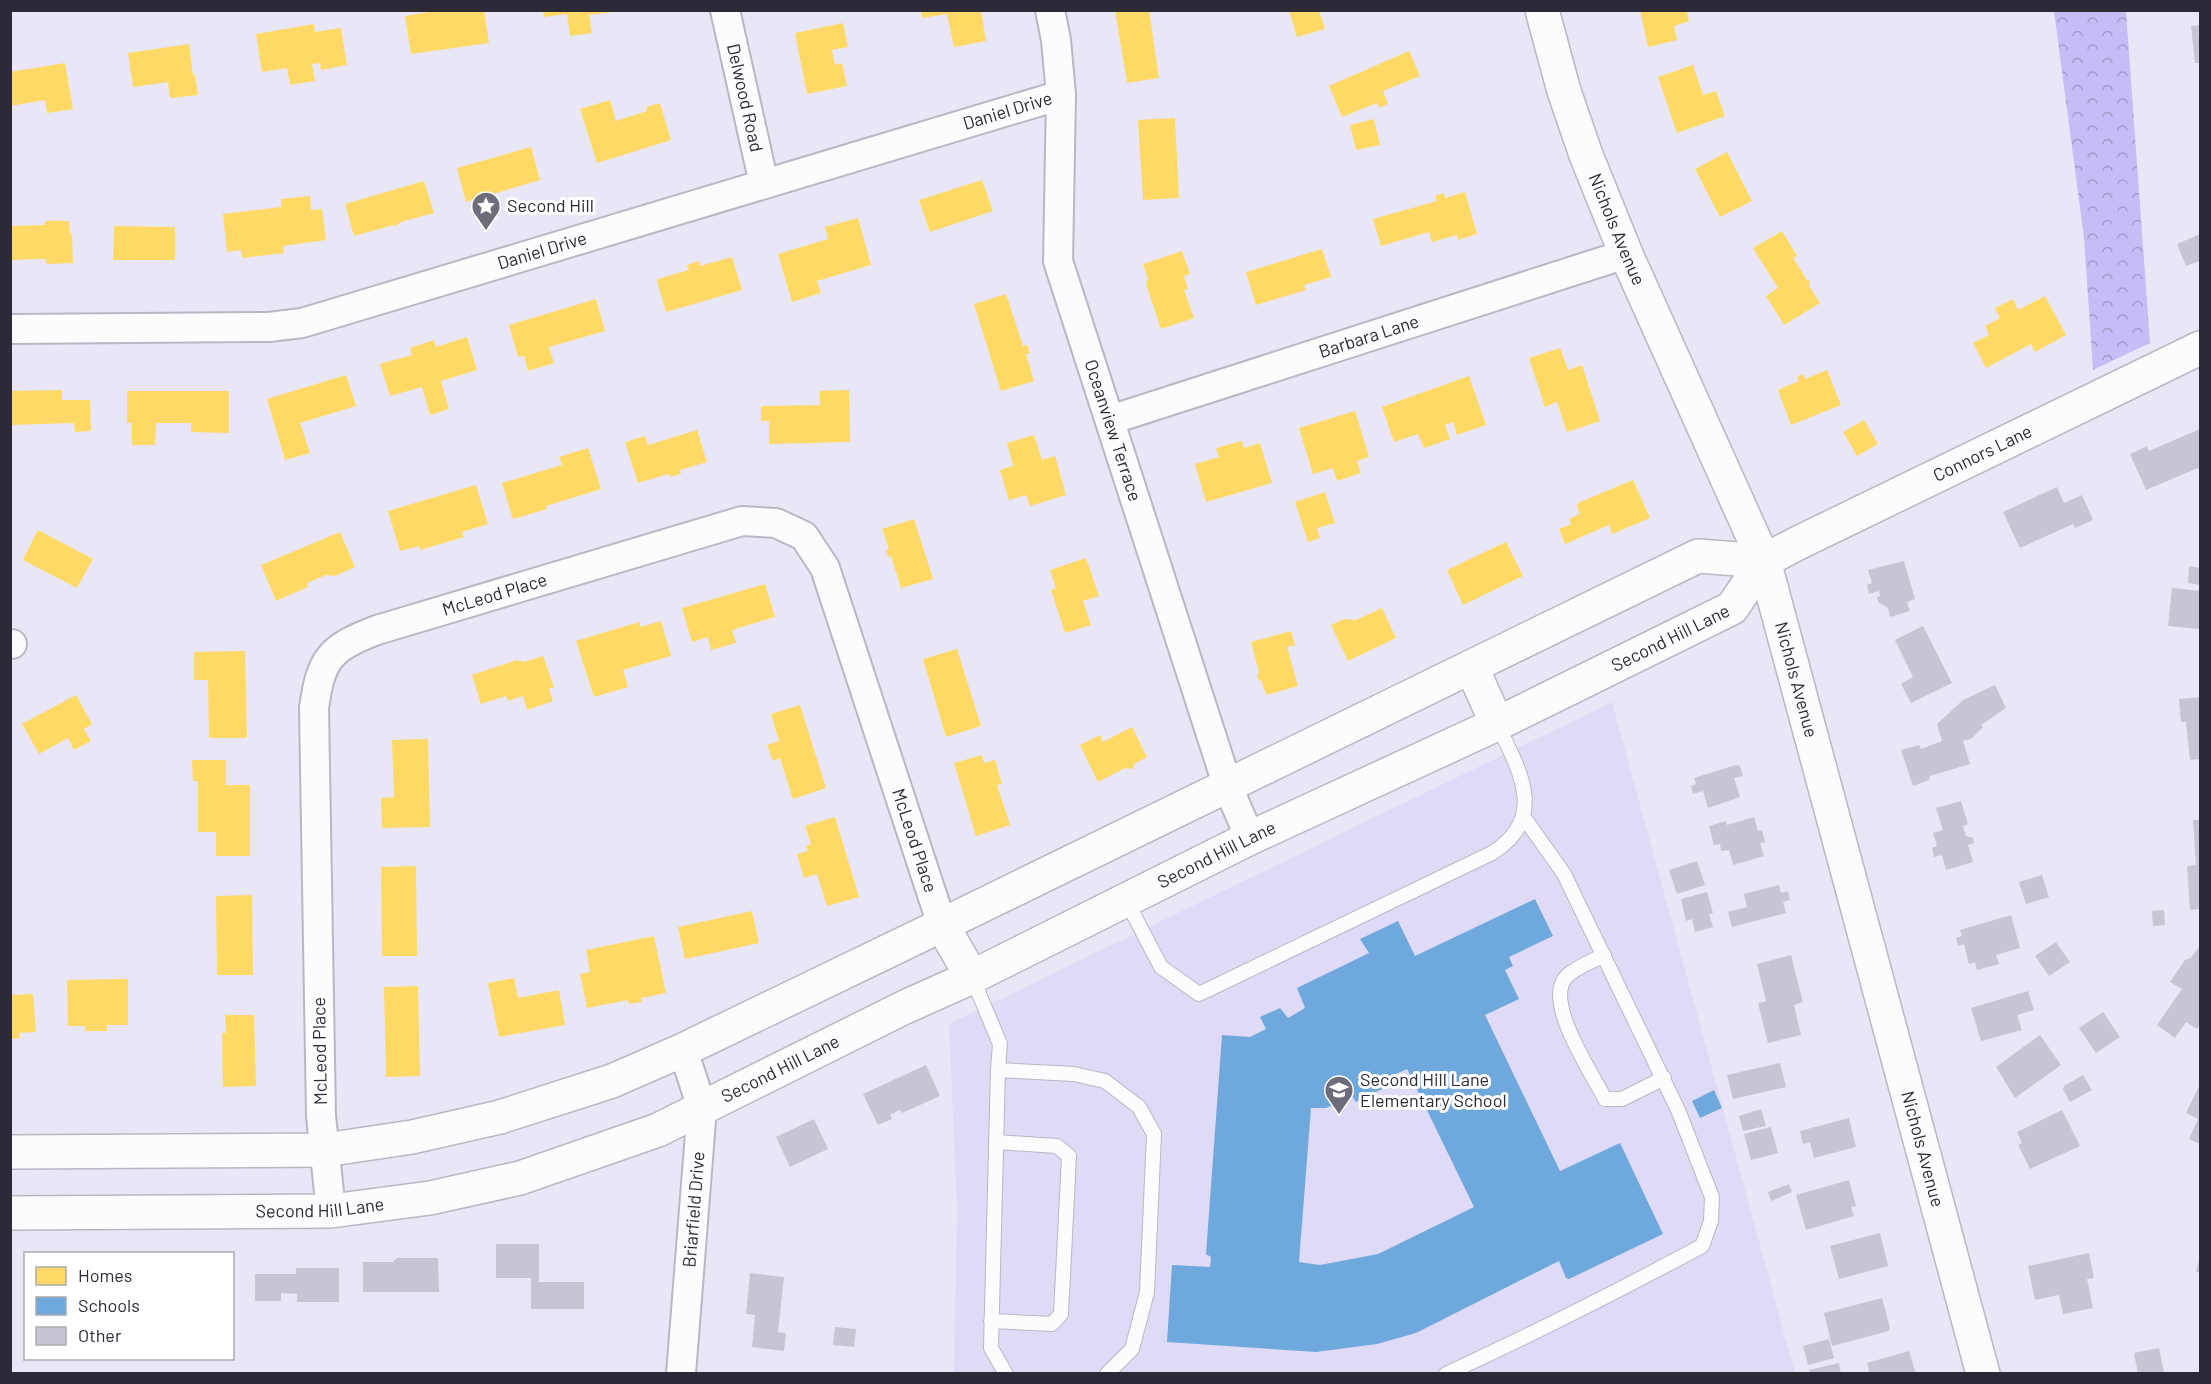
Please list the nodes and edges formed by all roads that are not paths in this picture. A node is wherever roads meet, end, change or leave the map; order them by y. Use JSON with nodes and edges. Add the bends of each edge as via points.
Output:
{"nodes":[{"id":1,"x":725,"y":10,"type":"edge"},
{"id":2,"x":1050,"y":10,"type":"edge"},
{"id":3,"x":1542,"y":10,"type":"edge"},
{"id":4,"x":1061,"y":95,"type":"junction"},
{"id":5,"x":764,"y":184,"type":"junction"},
{"id":6,"x":1626,"y":254,"type":"junction"},
{"id":7,"x":10,"y":329,"type":"edge"},
{"id":8,"x":2200,"y":348,"type":"edge"},
{"id":9,"x":1110,"y":420,"type":"junction"},
{"id":10,"x":1764,"y":561,"type":"junction"},
{"id":11,"x":1472,"y":668,"type":"junction"},
{"id":12,"x":1497,"y":724,"type":"junction"},
{"id":13,"x":1228,"y":787,"type":"junction"},
{"id":14,"x":1523,"y":816,"type":"junction"},
{"id":15,"x":1250,"y":838,"type":"junction"},
{"id":16,"x":1126,"y":900,"type":"junction"},
{"id":17,"x":942,"y":926,"type":"junction"},
{"id":18,"x":1604,"y":955,"type":"junction"},
{"id":19,"x":972,"y":977,"type":"junction"},
{"id":20,"x":683,"y":1050,"type":"junction"},
{"id":21,"x":998,"y":1070,"type":"junction"},
{"id":22,"x":1664,"y":1078,"type":"junction"},
{"id":23,"x":702,"y":1108,"type":"junction"},
{"id":24,"x":996,"y":1142,"type":"junction"},
{"id":25,"x":324,"y":1150,"type":"junction"},
{"id":26,"x":10,"y":1152,"type":"edge"},
{"id":27,"x":331,"y":1211,"type":"junction"},
{"id":28,"x":10,"y":1213,"type":"edge"},
{"id":29,"x":992,"y":1321,"type":"junction"},
{"id":30,"x":991,"y":1348,"type":"junction"},
{"id":31,"x":681,"y":1374,"type":"edge"},
{"id":32,"x":994,"y":1374,"type":"edge"},
{"id":33,"x":1006,"y":1374,"type":"edge"},
{"id":34,"x":1107,"y":1374,"type":"edge"},
{"id":35,"x":1446,"y":1374,"type":"edge"},
{"id":36,"x":1983,"y":1374,"type":"edge"}],
"edges":[{"from":1,"to":5,"type":"street","name":"Delwood Road"},
{"from":2,"to":4,"type":"street","name":"Oceanview Terrace"},
{"from":3,"to":6,"type":"street","name":"Nichols Avenue","via":[[1586,155]]},
{"from":4,"to":5,"type":"street","name":"Daniel Drive"},
{"from":4,"to":9,"type":"street","name":"Oceanview Terrace","via":[[1058,261]]},
{"from":5,"to":7,"type":"street","name":"Daniel Drive","via":[[302,323],[269,327]]},
{"from":6,"to":9,"type":"street","name":"Barbara Lane"},
{"from":6,"to":10,"type":"street","name":"Nichols Avenue"},
{"from":8,"to":10,"type":"street","name":"Connors Lane"},
{"from":9,"to":13,"type":"street","name":"Oceanview Terrace"},
{"from":10,"to":11,"type":"street","via":[[1698,556]]},
{"from":10,"to":12,"type":"street","name":"Second Hill Lane","via":[[1732,608]]},
{"from":10,"to":36,"type":"street","name":"Nichols Avenue"},
{"from":11,"to":12,"type":"street"},
{"from":11,"to":13,"type":"street"},
{"from":12,"to":14,"type":"lane","via":[[1523,783]]},
{"from":12,"to":15,"type":"street","name":"Second Hill Lane"},
{"from":13,"to":15,"type":"street","name":"Oceanview Terrace"},
{"from":13,"to":17,"type":"street"},
{"from":14,"to":16,"type":"lane","via":[[1511,839],[1492,853],[1199,994],[1161,967]]},
{"from":14,"to":18,"type":"lane","via":[[1564,874]]},
{"from":15,"to":16,"type":"street","name":"Second Hill Lane"},
{"from":16,"to":19,"type":"street","name":"Second Hill Lane"},
{"from":17,"to":19,"type":"street"},
{"from":17,"to":20,"type":"street"},
{"from":17,"to":25,"type":"street","name":"McLeod Place","via":[[825,568],[804,536],[776,523],[742,521],[377,630],[350,640],[328,658],[314,708]]},
{"from":18,"to":22,"type":"lane"},
{"from":18,"to":22,"type":"lane","via":[[1567,976],[1559,990],[1563,1017],[1605,1099],[1622,1099]]},
{"from":19,"to":21,"type":"lane","via":[[1000,1044]]},
{"from":19,"to":23,"type":"street","name":"Second Hill Lane"},
{"from":20,"to":23,"type":"street","name":"Briarfield Drive"},
{"from":20,"to":25,"type":"street","via":[[612,1081],[500,1117],[412,1137]]},
{"from":21,"to":24,"type":"lane"},
{"from":21,"to":34,"type":"lane","via":[[1074,1074],[1105,1081],[1139,1107],[1154,1134],[1146,1292],[1132,1349]]},
{"from":22,"to":35,"type":"lane","via":[[1712,1197],[1712,1221],[1702,1246]]},
{"from":23,"to":27,"type":"street","name":"Second Hill Lane","via":[[658,1130],[520,1178],[430,1198]]},
{"from":23,"to":31,"type":"street","name":"Briarfield Drive"},
{"from":24,"to":29,"type":"lane"},
{"from":24,"to":29,"type":"lane","via":[[1057,1146],[1069,1156],[1061,1314],[1052,1324]]},
{"from":25,"to":26,"type":"street"},
{"from":25,"to":27,"type":"street","name":"McLeod Place"},
{"from":27,"to":28,"type":"street","name":"Second Hill Lane"},
{"from":29,"to":30,"type":"lane"},
{"from":30,"to":32,"type":"lane"},
{"from":30,"to":33,"type":"lane"}]}
